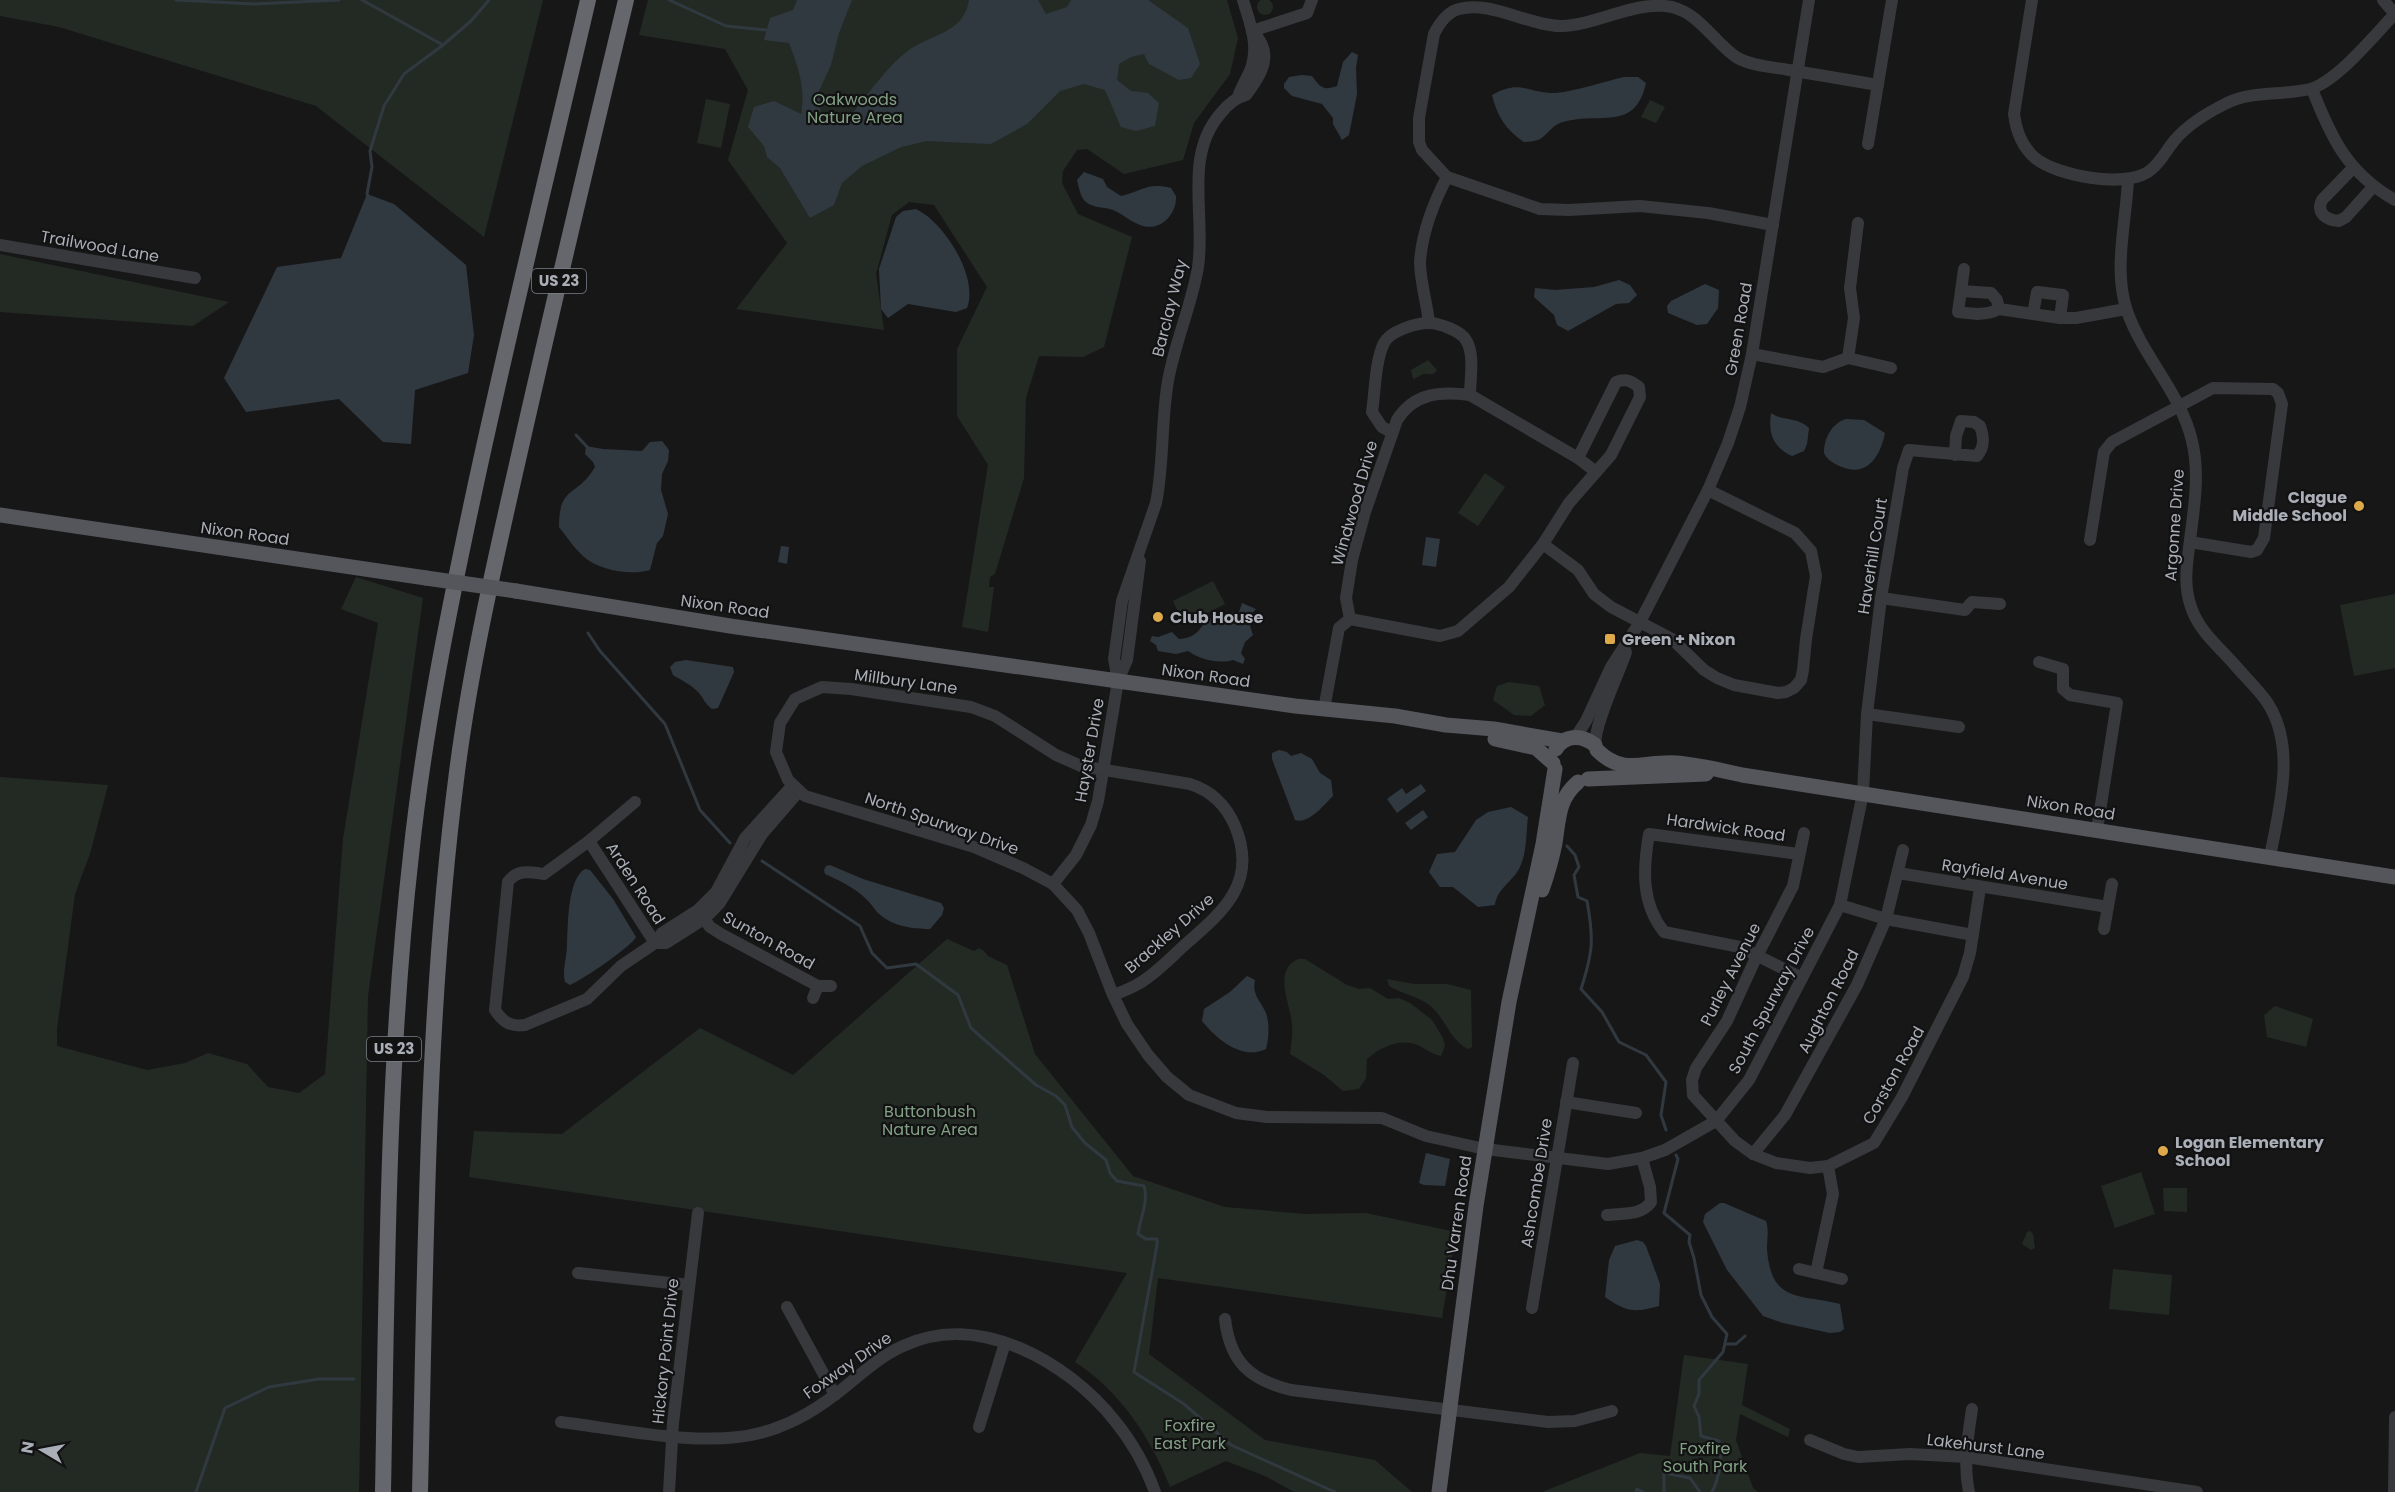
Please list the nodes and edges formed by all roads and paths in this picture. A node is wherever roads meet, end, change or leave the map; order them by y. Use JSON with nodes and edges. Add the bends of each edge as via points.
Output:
{"nodes":[{"id":1,"x":588,"y":0,"type":"edge"},
{"id":2,"x":626,"y":0,"type":"edge"},
{"id":3,"x":1243,"y":0,"type":"edge"},
{"id":4,"x":1312,"y":0,"type":"edge"},
{"id":5,"x":1809,"y":0,"type":"edge"},
{"id":6,"x":1892,"y":0,"type":"edge"},
{"id":7,"x":2032,"y":0,"type":"edge"},
{"id":8,"x":2383,"y":0,"type":"edge"},
{"id":9,"x":2395,"y":14,"type":"edge"},
{"id":10,"x":1252,"y":31,"type":"junction"},
{"id":11,"x":1798,"y":72,"type":"junction"},
{"id":12,"x":1878,"y":85,"type":"junction"},
{"id":13,"x":2312,"y":88,"type":"junction"},
{"id":14,"x":1868,"y":144,"type":"dead end"},
{"id":15,"x":2353,"y":168,"type":"junction"},
{"id":16,"x":1447,"y":177,"type":"junction"},
{"id":17,"x":2128,"y":180,"type":"junction"},
{"id":18,"x":2373,"y":187,"type":"junction"},
{"id":19,"x":2395,"y":200,"type":"edge"},
{"id":20,"x":1858,"y":224,"type":"dead end"},
{"id":21,"x":1773,"y":225,"type":"junction"},
{"id":22,"x":0,"y":245,"type":"edge"},
{"id":23,"x":1964,"y":269,"type":"dead end"},
{"id":24,"x":195,"y":278,"type":"dead end"},
{"id":25,"x":1961,"y":291,"type":"junction"},
{"id":26,"x":1999,"y":309,"type":"junction"},
{"id":27,"x":2127,"y":309,"type":"junction"},
{"id":28,"x":2034,"y":314,"type":"junction"},
{"id":29,"x":2060,"y":318,"type":"junction"},
{"id":30,"x":1429,"y":323,"type":"junction"},
{"id":31,"x":1752,"y":354,"type":"junction"},
{"id":32,"x":1848,"y":358,"type":"junction"},
{"id":33,"x":1891,"y":368,"type":"dead end"},
{"id":34,"x":1470,"y":395,"type":"junction"},
{"id":35,"x":2179,"y":407,"type":"junction"},
{"id":36,"x":1391,"y":432,"type":"junction"},
{"id":37,"x":1955,"y":455,"type":"dead end"},
{"id":38,"x":1578,"y":458,"type":"junction"},
{"id":39,"x":1596,"y":472,"type":"junction"},
{"id":40,"x":1708,"y":490,"type":"junction"},
{"id":41,"x":0,"y":515,"type":"edge"},
{"id":42,"x":2090,"y":540,"type":"dead end"},
{"id":43,"x":2190,"y":542,"type":"junction"},
{"id":44,"x":1543,"y":544,"type":"junction"},
{"id":45,"x":1881,"y":598,"type":"junction"},
{"id":46,"x":2000,"y":604,"type":"dead end"},
{"id":47,"x":1350,"y":619,"type":"junction"},
{"id":48,"x":1640,"y":622,"type":"junction"},
{"id":49,"x":1629,"y":642,"type":"junction"},
{"id":50,"x":2039,"y":662,"type":"dead end"},
{"id":51,"x":1118,"y":681,"type":"junction"},
{"id":52,"x":1324,"y":709,"type":"junction"},
{"id":53,"x":1867,"y":714,"type":"junction"},
{"id":54,"x":1446,"y":725,"type":"junction"},
{"id":55,"x":1959,"y":727,"type":"dead end"},
{"id":56,"x":1566,"y":739,"type":"junction"},
{"id":57,"x":1596,"y":748,"type":"junction"},
{"id":58,"x":1554,"y":766,"type":"junction"},
{"id":59,"x":1102,"y":770,"type":"junction"},
{"id":60,"x":1742,"y":775,"type":"junction"},
{"id":61,"x":1583,"y":780,"type":"junction"},
{"id":62,"x":796,"y":788,"type":"junction"},
{"id":63,"x":1863,"y":793,"type":"junction"},
{"id":64,"x":635,"y":802,"type":"dead end"},
{"id":65,"x":2097,"y":830,"type":"junction"},
{"id":66,"x":1804,"y":832,"type":"dead end"},
{"id":67,"x":589,"y":841,"type":"junction"},
{"id":68,"x":1902,"y":850,"type":"dead end"},
{"id":69,"x":1799,"y":854,"type":"junction"},
{"id":70,"x":2270,"y":857,"type":"junction"},
{"id":71,"x":1898,"y":873,"type":"junction"},
{"id":72,"x":2395,"y":878,"type":"edge"},
{"id":73,"x":1053,"y":884,"type":"junction"},
{"id":74,"x":2112,"y":884,"type":"dead end"},
{"id":75,"x":1980,"y":888,"type":"junction"},
{"id":76,"x":1840,"y":904,"type":"junction"},
{"id":77,"x":2108,"y":907,"type":"junction"},
{"id":78,"x":701,"y":914,"type":"junction"},
{"id":79,"x":1886,"y":919,"type":"junction"},
{"id":80,"x":2104,"y":928,"type":"dead end"},
{"id":81,"x":1973,"y":935,"type":"junction"},
{"id":82,"x":655,"y":943,"type":"junction"},
{"id":83,"x":1757,"y":956,"type":"junction"},
{"id":84,"x":1519,"y":961,"type":"junction"},
{"id":85,"x":1802,"y":978,"type":"junction"},
{"id":86,"x":818,"y":986,"type":"junction"},
{"id":87,"x":831,"y":986,"type":"dead end"},
{"id":88,"x":1113,"y":996,"type":"junction"},
{"id":89,"x":813,"y":998,"type":"dead end"},
{"id":90,"x":1573,"y":1064,"type":"dead end"},
{"id":91,"x":1566,"y":1102,"type":"junction"},
{"id":92,"x":1636,"y":1113,"type":"dead end"},
{"id":93,"x":1716,"y":1121,"type":"junction"},
{"id":94,"x":1485,"y":1149,"type":"junction"},
{"id":95,"x":1754,"y":1154,"type":"junction"},
{"id":96,"x":1557,"y":1158,"type":"junction"},
{"id":97,"x":1642,"y":1158,"type":"junction"},
{"id":98,"x":1828,"y":1166,"type":"junction"},
{"id":99,"x":698,"y":1214,"type":"dead end"},
{"id":100,"x":1607,"y":1215,"type":"dead end"},
{"id":101,"x":1799,"y":1269,"type":"dead end"},
{"id":102,"x":578,"y":1273,"type":"dead end"},
{"id":103,"x":1816,"y":1273,"type":"junction"},
{"id":104,"x":1842,"y":1279,"type":"dead end"},
{"id":105,"x":689,"y":1285,"type":"junction"},
{"id":106,"x":787,"y":1307,"type":"dead end"},
{"id":107,"x":1532,"y":1308,"type":"dead end"},
{"id":108,"x":1225,"y":1319,"type":"dead end"},
{"id":109,"x":1005,"y":1343,"type":"junction"},
{"id":110,"x":835,"y":1395,"type":"junction"},
{"id":111,"x":1972,"y":1408,"type":"dead end"},
{"id":112,"x":1448,"y":1410,"type":"junction"},
{"id":113,"x":1612,"y":1411,"type":"dead end"},
{"id":114,"x":2395,"y":1417,"type":"edge"},
{"id":115,"x":561,"y":1422,"type":"dead end"},
{"id":116,"x":979,"y":1427,"type":"dead end"},
{"id":117,"x":672,"y":1436,"type":"junction"},
{"id":118,"x":1810,"y":1440,"type":"dead end"},
{"id":119,"x":1966,"y":1457,"type":"junction"},
{"id":120,"x":2160,"y":1489,"type":"edge"},
{"id":121,"x":383,"y":1492,"type":"edge"},
{"id":122,"x":420,"y":1492,"type":"edge"},
{"id":123,"x":669,"y":1492,"type":"edge"},
{"id":124,"x":1155,"y":1492,"type":"edge"},
{"id":125,"x":1439,"y":1492,"type":"edge"},
{"id":126,"x":1969,"y":1492,"type":"edge"},
{"id":127,"x":2197,"y":1492,"type":"edge"},
{"id":128,"x":2394,"y":1492,"type":"edge"}],
"edges":[{"from":1,"to":121,"type":"highway","number":"US 23","via":[[495,394],[425,745],[394,1046]]},
{"from":2,"to":122,"type":"highway","number":"US 23","via":[[495,561],[459,760],[440,922],[434,1018]]},
{"from":3,"to":10,"type":"street","name":"Barclay Way"},
{"from":4,"to":10,"type":"street","via":[[1307,13]]},
{"from":5,"to":11,"type":"street","name":"Green Road"},
{"from":6,"to":12,"type":"street"},
{"from":7,"to":17,"type":"street","via":[[2014,114],[2016,133],[2035,157],[2060,171]]},
{"from":8,"to":9,"type":"street"},
{"from":9,"to":13,"type":"street","via":[[2343,69]]},
{"from":10,"to":51,"type":"street","name":"Barclay Way","via":[[1253,62],[1238,97],[1214,120],[1202,145],[1198,267],[1169,379],[1163,411],[1159,487],[1143,536],[1127,660]]},
{"from":11,"to":12,"type":"street"},
{"from":11,"to":16,"type":"street","via":[[1756,65],[1736,57],[1690,16],[1661,5],[1622,10],[1561,26],[1489,9],[1458,9],[1448,15],[1434,34],[1419,118],[1422,150]]},
{"from":11,"to":21,"type":"street","name":"Green Road"},
{"from":12,"to":14,"type":"street"},
{"from":13,"to":15,"type":"street","via":[[2333,139]]},
{"from":13,"to":17,"type":"street","via":[[2228,102],[2182,133],[2147,173]]},
{"from":15,"to":18,"type":"street"},
{"from":15,"to":18,"type":"street","via":[[2322,200],[2319,207],[2325,217],[2339,221],[2346,217]]},
{"from":16,"to":21,"type":"street","via":[[1540,209],[1640,206]]},
{"from":16,"to":30,"type":"street","via":[[1425,232],[1420,263]]},
{"from":17,"to":27,"type":"street","name":"Argonne Drive","via":[[2121,281]]},
{"from":18,"to":19,"type":"street"},
{"from":20,"to":32,"type":"street","via":[[1850,288],[1854,318]]},
{"from":21,"to":31,"type":"street","name":"Green Road"},
{"from":22,"to":24,"type":"street","name":"Trailwood Lane"},
{"from":23,"to":25,"type":"street"},
{"from":25,"to":26,"type":"street","via":[[1991,293]]},
{"from":25,"to":26,"type":"street","via":[[1958,312],[1983,314]]},
{"from":26,"to":28,"type":"street"},
{"from":27,"to":29,"type":"street"},
{"from":27,"to":35,"type":"street","name":"Argonne Drive"},
{"from":28,"to":29,"type":"street"},
{"from":28,"to":29,"type":"street","via":[[2037,292],[2062,295]]},
{"from":30,"to":34,"type":"street","via":[[1465,338],[1470,350]]},
{"from":30,"to":36,"type":"street","name":"Windwood Drive","via":[[1395,333],[1381,351],[1372,412],[1382,427]]},
{"from":31,"to":32,"type":"street","via":[[1823,367]]},
{"from":31,"to":40,"type":"street","name":"Green Road","via":[[1731,434]]},
{"from":32,"to":33,"type":"street"},
{"from":34,"to":36,"type":"street","name":"Windwood Drive","via":[[1441,393],[1417,400],[1404,408]]},
{"from":34,"to":38,"type":"street","name":"Windwood Drive"},
{"from":35,"to":42,"type":"street","via":[[2112,442],[2104,452]]},
{"from":35,"to":43,"type":"street","name":"Argonne Drive","via":[[2192,440],[2196,467]]},
{"from":35,"to":43,"type":"street","via":[[2213,388],[2273,389],[2282,398],[2260,547],[2251,552]]},
{"from":36,"to":47,"type":"street","name":"Windwood Drive","via":[[1352,560],[1346,598]]},
{"from":37,"to":45,"type":"street","name":"Haverhill Court","via":[[1909,450]]},
{"from":38,"to":39,"type":"street","name":"Windwood Drive"},
{"from":38,"to":39,"type":"street","via":[[1616,382],[1623,379],[1640,387],[1640,397],[1611,455]]},
{"from":39,"to":44,"type":"street","via":[[1569,503]]},
{"from":40,"to":48,"type":"street","name":"Green Road"},
{"from":40,"to":48,"type":"street","via":[[1795,532],[1811,551],[1816,576],[1801,680],[1794,688],[1778,693],[1734,685],[1704,670],[1672,639]]},
{"from":41,"to":51,"type":"main road","name":"Nixon Road","bridge":true},
{"from":43,"to":70,"type":"street","name":"Argonne Drive","via":[[2185,589],[2191,609],[2204,633],[2267,703],[2280,731],[2284,753]]},
{"from":44,"to":47,"type":"street","via":[[1509,587],[1458,631],[1440,636]]},
{"from":44,"to":48,"type":"street","via":[[1578,570],[1594,594]]},
{"from":45,"to":46,"type":"street","via":[[1965,610],[1972,602]]},
{"from":45,"to":53,"type":"street","name":"Haverhill Court"},
{"from":47,"to":52,"type":"street","via":[[1339,628]]},
{"from":48,"to":49,"type":"street","name":"Green Road"},
{"from":49,"to":56,"type":"street","name":"Green Road","via":[[1611,667],[1577,735]]},
{"from":49,"to":57,"type":"street","name":"Green Road","via":[[1598,725]]},
{"from":50,"to":65,"type":"street","via":[[2063,669],[2063,689],[2070,696],[2117,703]]},
{"from":51,"to":52,"type":"main road","name":"Nixon Road"},
{"from":51,"to":59,"type":"street","name":"Hayster Drive"},
{"from":52,"to":54,"type":"main road","name":"Nixon Road"},
{"from":53,"to":55,"type":"street"},
{"from":53,"to":63,"type":"street","name":"Haverhill Court"},
{"from":54,"to":56,"type":"main road","name":"Nixon Road"},
{"from":54,"to":58,"type":"main road","name":"Nixon Road","via":[[1536,748]]},
{"from":56,"to":57,"type":"main road","via":[[1585,739]]},
{"from":56,"to":58,"type":"main road","via":[[1556,748]]},
{"from":57,"to":60,"type":"main road","name":"Nixon Road","via":[[1608,761],[1623,766],[1674,762]]},
{"from":57,"to":61,"type":"main road","via":[[1597,766]]},
{"from":58,"to":61,"type":"main road","via":[[1566,779]]},
{"from":58,"to":84,"type":"main road","name":"Dhu Varren Road"},
{"from":59,"to":62,"type":"street","name":"Millbury Lane","via":[[1056,755],[995,716],[971,707],[822,687],[795,699],[780,723],[776,752],[788,780]]},
{"from":59,"to":73,"type":"street","name":"Hayster Drive","via":[[1091,825],[1076,855]]},
{"from":59,"to":88,"type":"street","name":"Brackley Drive","via":[[1168,779],[1206,790],[1226,809],[1242,853],[1238,885],[1218,916],[1146,979]]},
{"from":60,"to":61,"type":"main road","name":"Nixon Road"},
{"from":60,"to":63,"type":"main road","name":"Nixon Road"},
{"from":61,"to":84,"type":"main road","name":"Dhu Varren Road","via":[[1570,789],[1559,808],[1550,864]]},
{"from":62,"to":73,"type":"street","name":"North Spurway Drive","via":[[826,803],[974,847]]},
{"from":62,"to":78,"type":"street","via":[[759,830],[746,838]]},
{"from":63,"to":65,"type":"main road","name":"Nixon Road"},
{"from":63,"to":76,"type":"street","name":"South Spurway Drive"},
{"from":64,"to":67,"type":"street"},
{"from":65,"to":70,"type":"main road","name":"Nixon Road"},
{"from":66,"to":69,"type":"street","name":"Purley Avenue"},
{"from":67,"to":82,"type":"street","name":"Arden Road"},
{"from":67,"to":82,"type":"street","via":[[544,874],[522,872],[508,882],[495,1010],[502,1021],[514,1026],[525,1024],[587,999],[621,966]]},
{"from":68,"to":71,"type":"street","name":"Aughton Road"},
{"from":69,"to":83,"type":"street","name":"Purley Avenue","via":[[1793,886]]},
{"from":69,"to":83,"type":"street","name":"Hardwick Road","via":[[1650,834],[1645,881],[1649,907],[1664,932],[1740,947]]},
{"from":70,"to":72,"type":"main road","name":"Nixon Road"},
{"from":71,"to":75,"type":"street","name":"Rayfield Avenue"},
{"from":71,"to":79,"type":"street","name":"Aughton Road"},
{"from":73,"to":88,"type":"street","name":"North Spurway Drive","via":[[1077,910]]},
{"from":74,"to":77,"type":"street"},
{"from":75,"to":77,"type":"street","name":"Rayfield Avenue"},
{"from":75,"to":81,"type":"street","name":"Corston Road"},
{"from":76,"to":79,"type":"street"},
{"from":76,"to":85,"type":"street","name":"South Spurway Drive"},
{"from":77,"to":80,"type":"street"},
{"from":78,"to":82,"type":"street","via":[[662,933]]},
{"from":78,"to":86,"type":"street","name":"Sunton Road","via":[[721,934]]},
{"from":79,"to":81,"type":"street"},
{"from":79,"to":95,"type":"street","name":"Aughton Road","via":[[1857,985],[1785,1115]]},
{"from":81,"to":98,"type":"street","name":"Corston Road","via":[[1963,977],[1891,1116],[1874,1143]]},
{"from":83,"to":85,"type":"street"},
{"from":83,"to":93,"type":"street","name":"Purley Avenue","via":[[1727,1021],[1692,1080],[1693,1095]]},
{"from":84,"to":94,"type":"main road","name":"Dhu Varren Road"},
{"from":85,"to":93,"type":"street","name":"South Spurway Drive","via":[[1749,1080]]},
{"from":86,"to":87,"type":"street","name":"Sunton Road"},
{"from":86,"to":89,"type":"street"},
{"from":88,"to":94,"type":"street","name":"North Spurway Drive","via":[[1127,1024],[1167,1077],[1189,1095],[1213,1105],[1267,1117],[1382,1118],[1426,1136]]},
{"from":90,"to":91,"type":"street","name":"Ashcombe Drive"},
{"from":91,"to":92,"type":"street"},
{"from":91,"to":96,"type":"street","name":"Ashcombe Drive"},
{"from":93,"to":95,"type":"street","name":"Corston Road"},
{"from":93,"to":97,"type":"street","name":"South Spurway Drive","via":[[1665,1150]]},
{"from":94,"to":96,"type":"street","name":"South Spurway Drive"},
{"from":94,"to":112,"type":"main road","name":"Dhu Varren Road"},
{"from":95,"to":98,"type":"street","name":"Corston Road","via":[[1776,1163],[1810,1168]]},
{"from":96,"to":97,"type":"street","name":"South Spurway Drive","via":[[1608,1164]]},
{"from":96,"to":107,"type":"street","name":"Ashcombe Drive"},
{"from":97,"to":100,"type":"street","via":[[1651,1202],[1644,1210]]},
{"from":98,"to":103,"type":"street","via":[[1833,1194]]},
{"from":99,"to":105,"type":"street","name":"Hickory Point Drive"},
{"from":101,"to":103,"type":"street"},
{"from":102,"to":105,"type":"street"},
{"from":103,"to":104,"type":"street"},
{"from":105,"to":117,"type":"street","name":"Hickory Point Drive"},
{"from":106,"to":110,"type":"street"},
{"from":108,"to":112,"type":"street","via":[[1229,1346],[1237,1358],[1276,1386],[1310,1394]]},
{"from":109,"to":110,"type":"street","name":"Foxway Drive","via":[[957,1335],[921,1339],[884,1356]]},
{"from":109,"to":116,"type":"street"},
{"from":109,"to":124,"type":"street","name":"Foxway Drive","via":[[1050,1364],[1094,1398],[1135,1450]]},
{"from":110,"to":117,"type":"street","name":"Foxway Drive","via":[[801,1417],[759,1434],[719,1438]]},
{"from":111,"to":119,"type":"street"},
{"from":112,"to":113,"type":"street","via":[[1557,1423]]},
{"from":112,"to":125,"type":"main road","name":"Dhu Varren Road"},
{"from":114,"to":128,"type":"street"},
{"from":115,"to":117,"type":"street","name":"Foxway Drive"},
{"from":117,"to":123,"type":"street","name":"Hickory Point Drive"},
{"from":118,"to":119,"type":"street","name":"Lakehurst Lane","via":[[1858,1457]]},
{"from":119,"to":120,"type":"street","name":"Lakehurst Lane"},
{"from":119,"to":126,"type":"street"},
{"from":120,"to":127,"type":"street","name":"Lakehurst Lane"}]}
